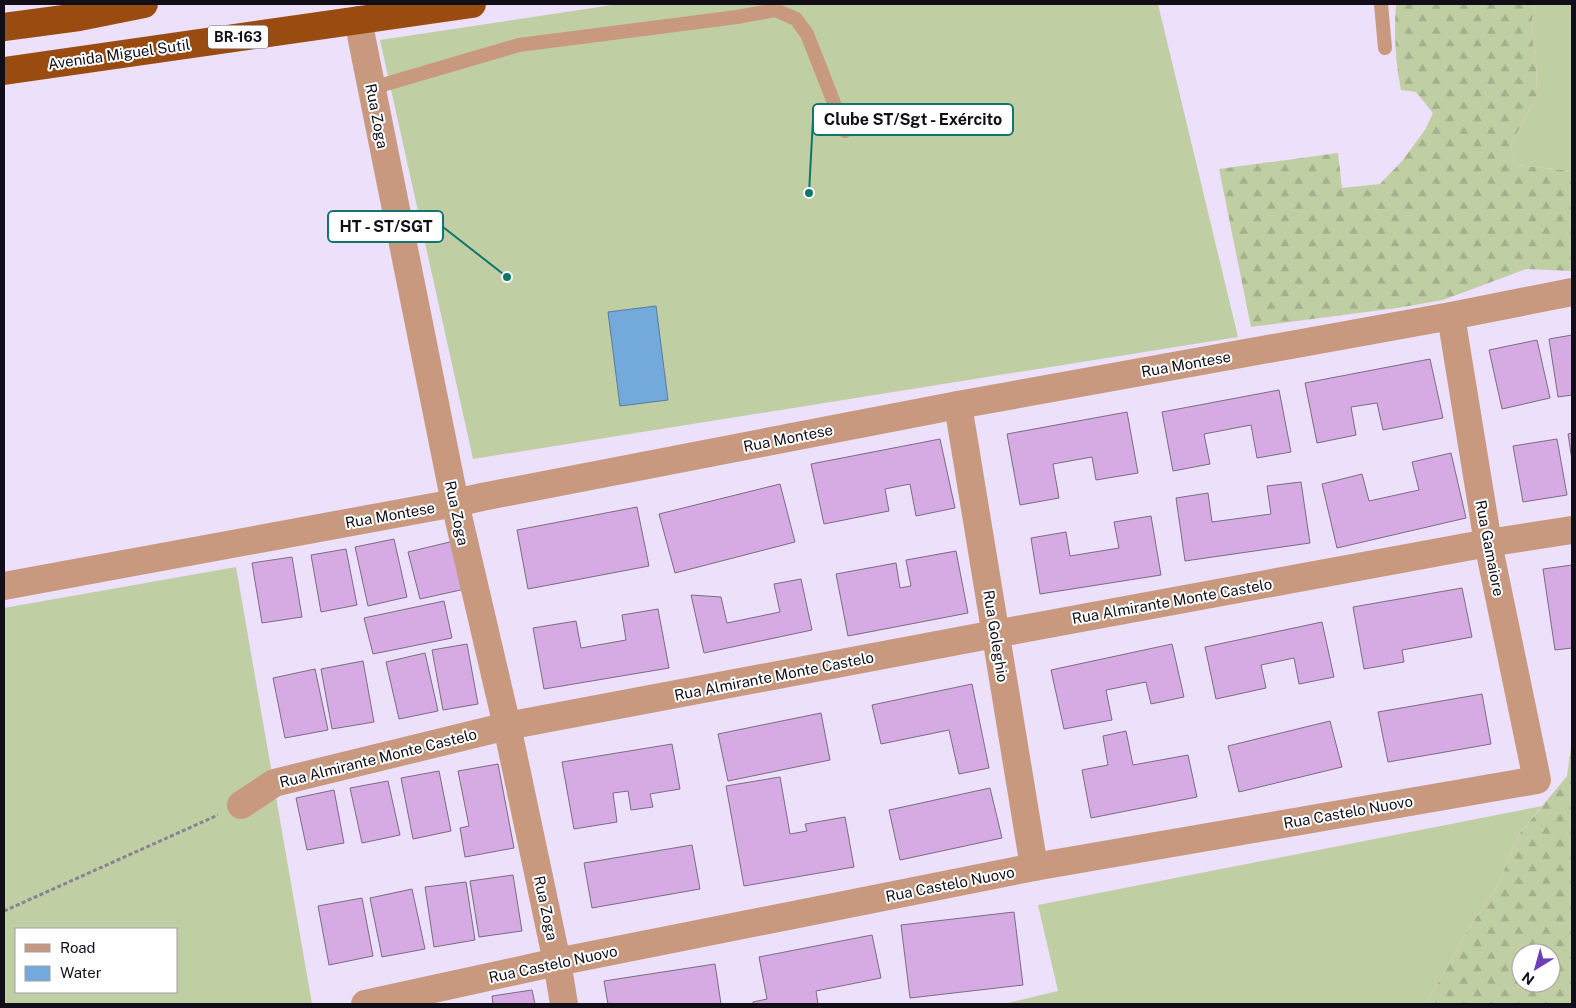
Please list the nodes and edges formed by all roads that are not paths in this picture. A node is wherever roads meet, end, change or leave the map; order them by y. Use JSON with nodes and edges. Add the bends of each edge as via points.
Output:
{"nodes":[{"id":1,"x":144,"y":4,"type":"edge"},
{"id":2,"x":472,"y":4,"type":"edge"},
{"id":3,"x":1381,"y":4,"type":"edge"},
{"id":4,"x":358,"y":20,"type":"junction"},
{"id":5,"x":4,"y":27,"type":"edge"},
{"id":6,"x":1385,"y":48,"type":"dead end"},
{"id":7,"x":4,"y":71,"type":"edge"},
{"id":8,"x":372,"y":88,"type":"junction"},
{"id":9,"x":845,"y":131,"type":"dead end"},
{"id":10,"x":1572,"y":292,"type":"edge"},
{"id":11,"x":1451,"y":316,"type":"junction"},
{"id":12,"x":958,"y":405,"type":"junction"},
{"id":13,"x":455,"y":504,"type":"junction"},
{"id":14,"x":1572,"y":530,"type":"edge"},
{"id":15,"x":1488,"y":544,"type":"junction"},
{"id":16,"x":4,"y":586,"type":"edge"},
{"id":17,"x":995,"y":634,"type":"junction"},
{"id":18,"x":507,"y":726,"type":"junction"},
{"id":19,"x":1537,"y":780,"type":"joint"},
{"id":20,"x":241,"y":805,"type":"road end"},
{"id":21,"x":1034,"y":867,"type":"junction"},
{"id":22,"x":558,"y":962,"type":"junction"},
{"id":23,"x":366,"y":1004,"type":"edge"},
{"id":24,"x":564,"y":1004,"type":"edge"}],
"edges":[{"from":1,"to":5,"type":"highway"},
{"from":2,"to":4,"type":"highway","name":"Avenida Miguel Sutil","number":"BR-163"},
{"from":3,"to":6,"type":"lane"},
{"from":4,"to":7,"type":"highway","name":"Avenida Miguel Sutil","number":"BR-163"},
{"from":4,"to":8,"type":"street","name":"Rua Zoga"},
{"from":8,"to":9,"type":"lane","via":[[518,45],[775,10],[796,19],[807,34]]},
{"from":8,"to":13,"type":"street","name":"Rua Zoga"},
{"from":10,"to":11,"type":"street","name":"Rua Montese"},
{"from":11,"to":12,"type":"street","name":"Rua Montese"},
{"from":11,"to":15,"type":"street","name":"Rua Gamaiore"},
{"from":12,"to":13,"type":"street","name":"Rua Montese","via":[[482,496]]},
{"from":12,"to":17,"type":"street","name":"Rua Goleghio"},
{"from":13,"to":16,"type":"street","name":"Rua Montese"},
{"from":13,"to":18,"type":"street","name":"Rua Zoga"},
{"from":14,"to":15,"type":"street","name":"Rua Almirante Monte Castelo"},
{"from":15,"to":17,"type":"street","name":"Rua Almirante Monte Castelo"},
{"from":15,"to":19,"type":"street","name":"Rua Gamaiore"},
{"from":17,"to":18,"type":"street","name":"Rua Almirante Monte Castelo"},
{"from":17,"to":21,"type":"street","name":"Rua Goleghio"},
{"from":18,"to":20,"type":"street","name":"Rua Almirante Monte Castelo","via":[[274,783]]},
{"from":18,"to":22,"type":"street","name":"Rua Zoga"},
{"from":19,"to":21,"type":"street","name":"Rua Castelo Nuovo"},
{"from":21,"to":22,"type":"street","name":"Rua Castelo Nuovo"},
{"from":22,"to":23,"type":"street","name":"Rua Castelo Nuovo"},
{"from":22,"to":24,"type":"street","name":"Rua Zoga"}]}
